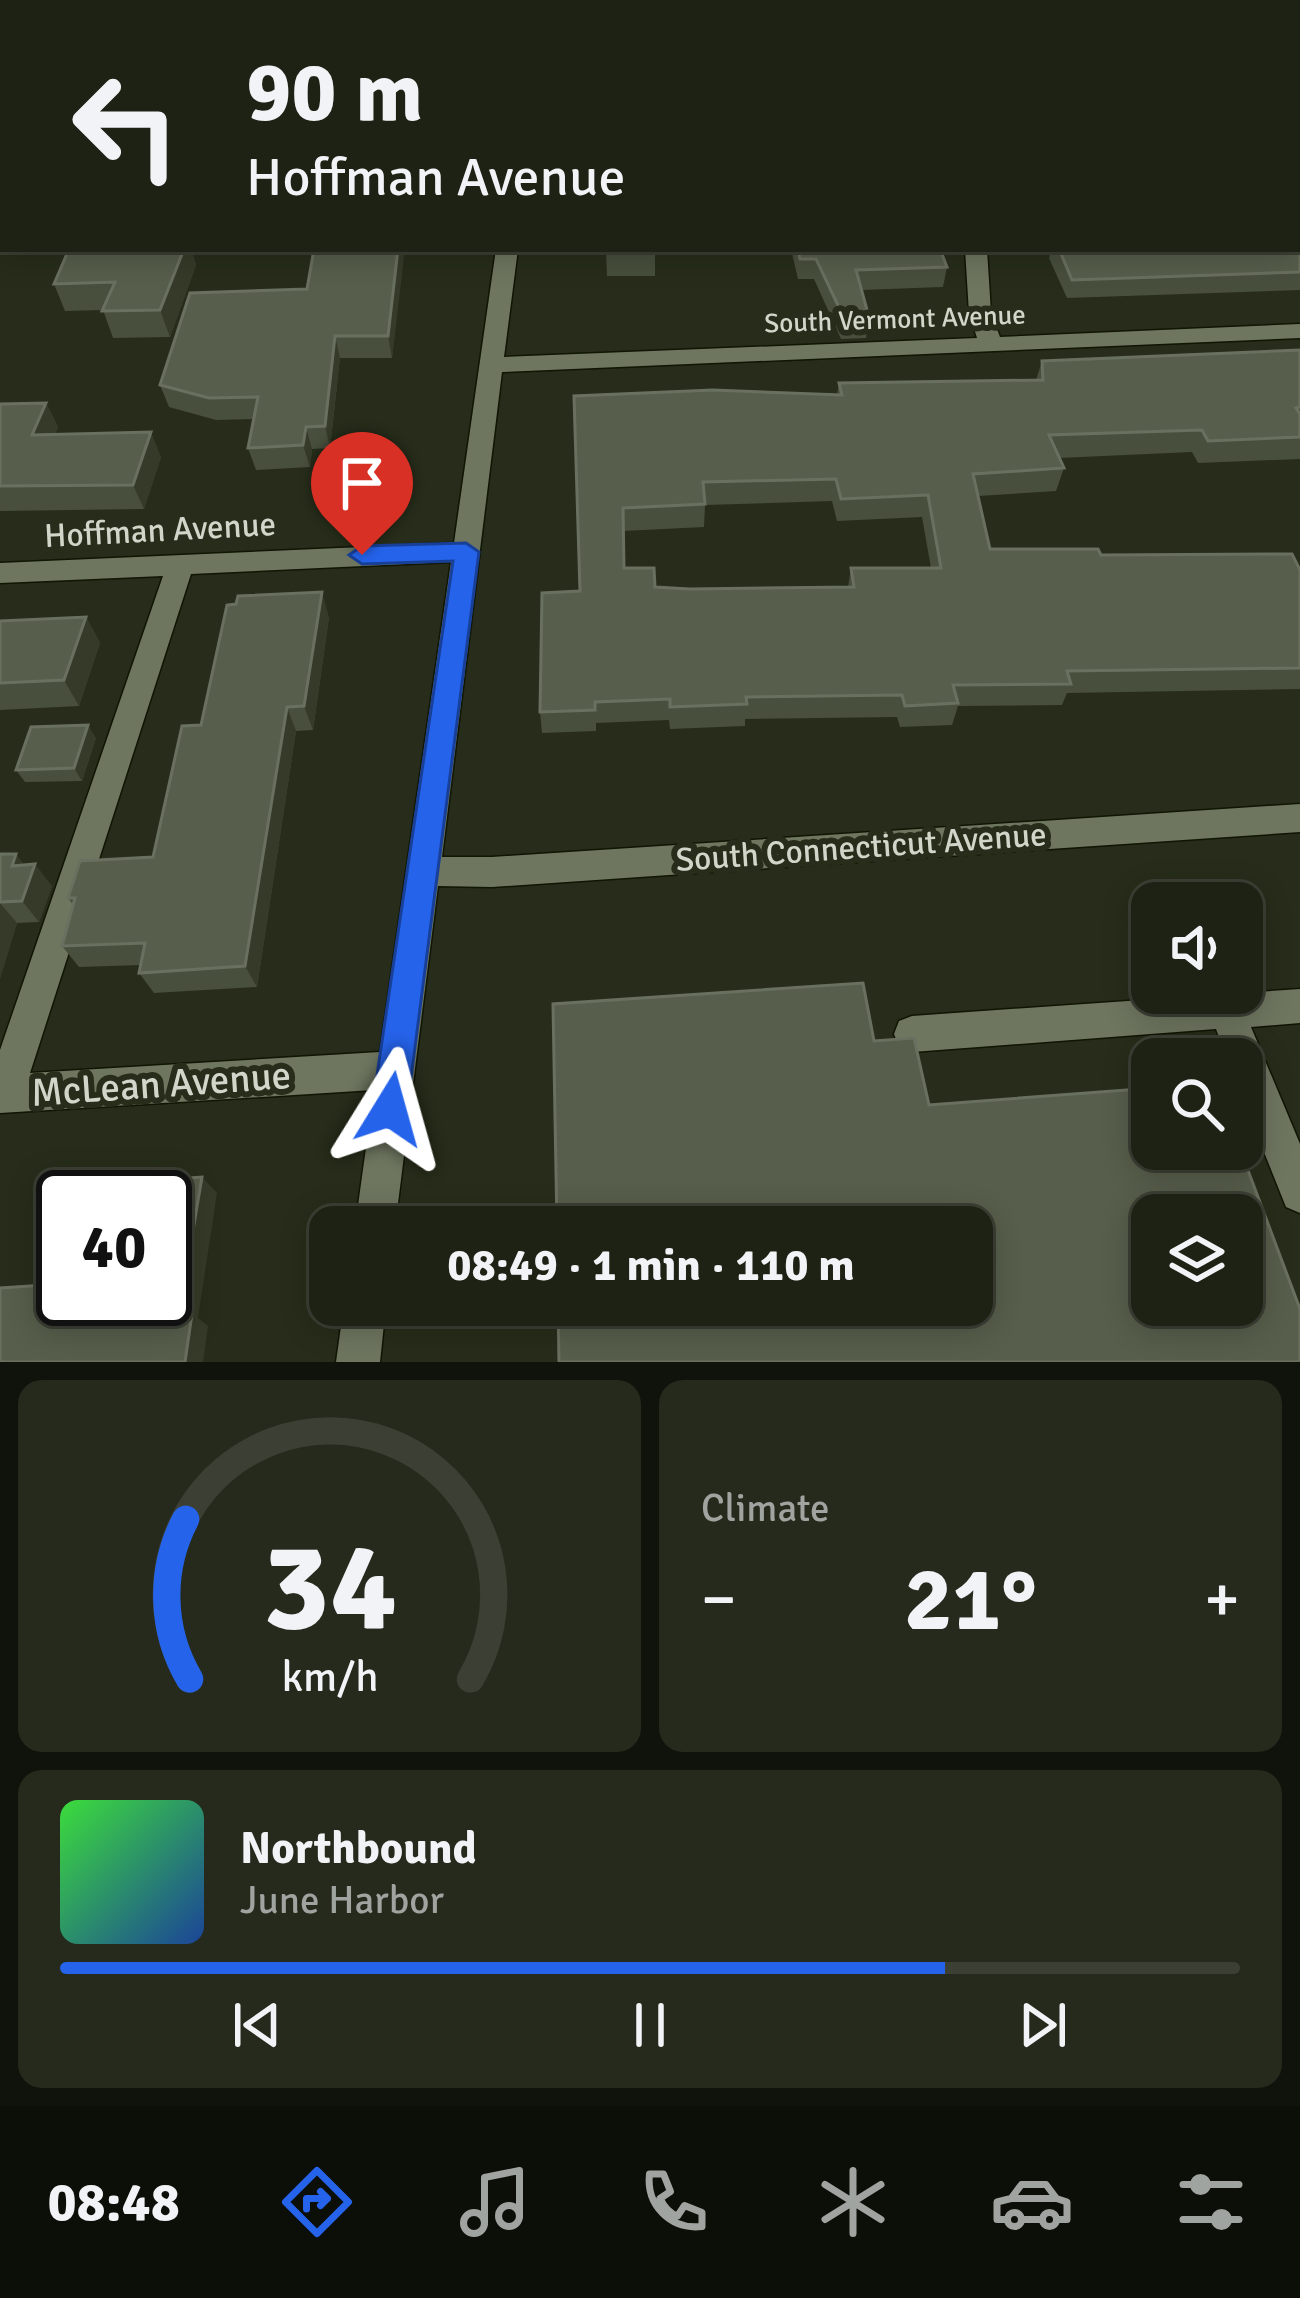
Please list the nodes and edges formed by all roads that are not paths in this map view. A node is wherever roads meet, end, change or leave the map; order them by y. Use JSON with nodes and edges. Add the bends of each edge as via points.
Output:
{"nodes":[{"id":1,"x":507,"y":252,"type":"edge"},
{"id":2,"x":976,"y":252,"type":"edge"},
{"id":3,"x":1300,"y":331,"type":"edge"},
{"id":4,"x":991,"y":345,"type":"junction"},
{"id":5,"x":492,"y":365,"type":"junction"},
{"id":6,"x":466,"y":552,"type":"junction"},
{"id":7,"x":180,"y":565,"type":"junction"},
{"id":8,"x":0,"y":573,"type":"edge"},
{"id":9,"x":1300,"y":818,"type":"edge"},
{"id":10,"x":422,"y":872,"type":"junction"},
{"id":11,"x":1300,"y":1006,"type":"edge"},
{"id":12,"x":1263,"y":1009,"type":"edge"},
{"id":13,"x":1198,"y":1014,"type":"edge"},
{"id":14,"x":1228,"y":1014,"type":"edge"},
{"id":15,"x":913,"y":1034,"type":"edge"},
{"id":16,"x":395,"y":1070,"type":"junction"},
{"id":17,"x":2,"y":1094,"type":"edge"},
{"id":18,"x":1300,"y":1192,"type":"edge"},
{"id":19,"x":378,"y":1206,"type":"edge"},
{"id":20,"x":362,"y":1326,"type":"edge"},
{"id":21,"x":358,"y":1362,"type":"edge"}],
"edges":[{"from":1,"to":5,"type":"street"},
{"from":2,"to":4,"type":"street"},
{"from":3,"to":4,"type":"street","name":"South Vermont Avenue"},
{"from":4,"to":5,"type":"street","name":"South Vermont Avenue"},
{"from":5,"to":6,"type":"street"},
{"from":6,"to":7,"type":"street","name":"Hoffman Avenue"},
{"from":6,"to":10,"type":"street"},
{"from":7,"to":8,"type":"street","name":"Hoffman Avenue"},
{"from":7,"to":17,"type":"street"},
{"from":9,"to":10,"type":"street","name":"South Connecticut Avenue"},
{"from":10,"to":16,"type":"street"},
{"from":11,"to":12,"type":"street"},
{"from":13,"to":15,"type":"street"},
{"from":14,"to":18,"type":"street"},
{"from":16,"to":17,"type":"street","name":"McLean Avenue"},
{"from":16,"to":19,"type":"street"},
{"from":20,"to":21,"type":"street"}]}
